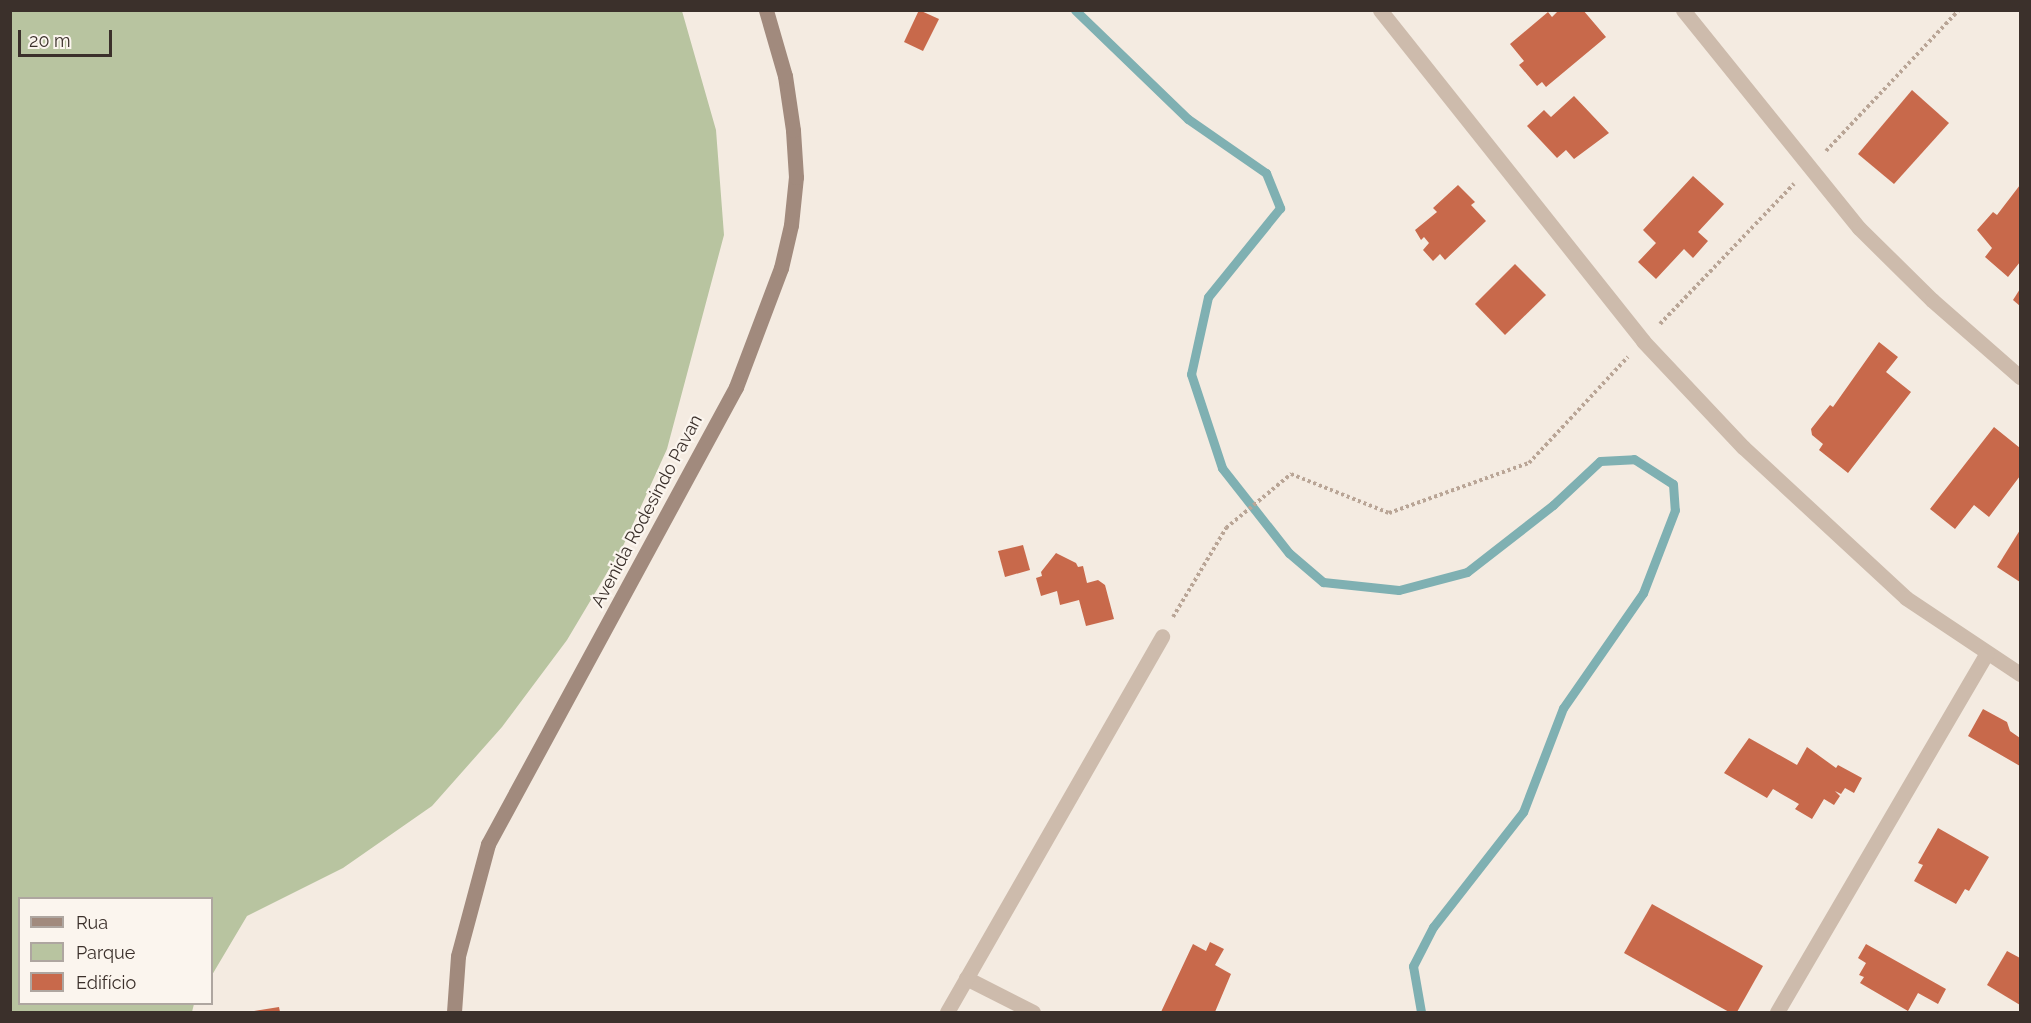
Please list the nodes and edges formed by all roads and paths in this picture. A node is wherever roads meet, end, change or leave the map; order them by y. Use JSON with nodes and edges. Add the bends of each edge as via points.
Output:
{"nodes":[{"id":1,"x":766,"y":10,"type":"edge"},
{"id":2,"x":1380,"y":10,"type":"edge"},
{"id":3,"x":1683,"y":10,"type":"edge"},
{"id":4,"x":2020,"y":377,"type":"edge"},
{"id":5,"x":1291,"y":474,"type":"dead end"},
{"id":6,"x":1162,"y":636,"type":"joint"},
{"id":7,"x":1986,"y":654,"type":"junction"},
{"id":8,"x":2020,"y":674,"type":"edge"},
{"id":9,"x":966,"y":978,"type":"junction"},
{"id":10,"x":454,"y":1012,"type":"edge"},
{"id":11,"x":947,"y":1012,"type":"edge"},
{"id":12,"x":1033,"y":1012,"type":"edge"},
{"id":13,"x":1777,"y":1012,"type":"edge"}],
"edges":[{"from":1,"to":10,"type":"main road","name":"Avenida Rodesindo Pavan","via":[[785,76],[793,130],[794,201],[781,268],[736,387],[488,844],[458,956]]},
{"from":2,"to":7,"type":"street","via":[[1643,341],[1743,447],[1844,544],[1906,598]]},
{"from":3,"to":4,"type":"street","via":[[1859,228],[1932,300]]},
{"from":5,"to":6,"type":"path","via":[[1226,528]]},
{"from":6,"to":9,"type":"street"},
{"from":7,"to":8,"type":"street"},
{"from":7,"to":13,"type":"street"},
{"from":9,"to":11,"type":"street"},
{"from":9,"to":12,"type":"street"}]}
